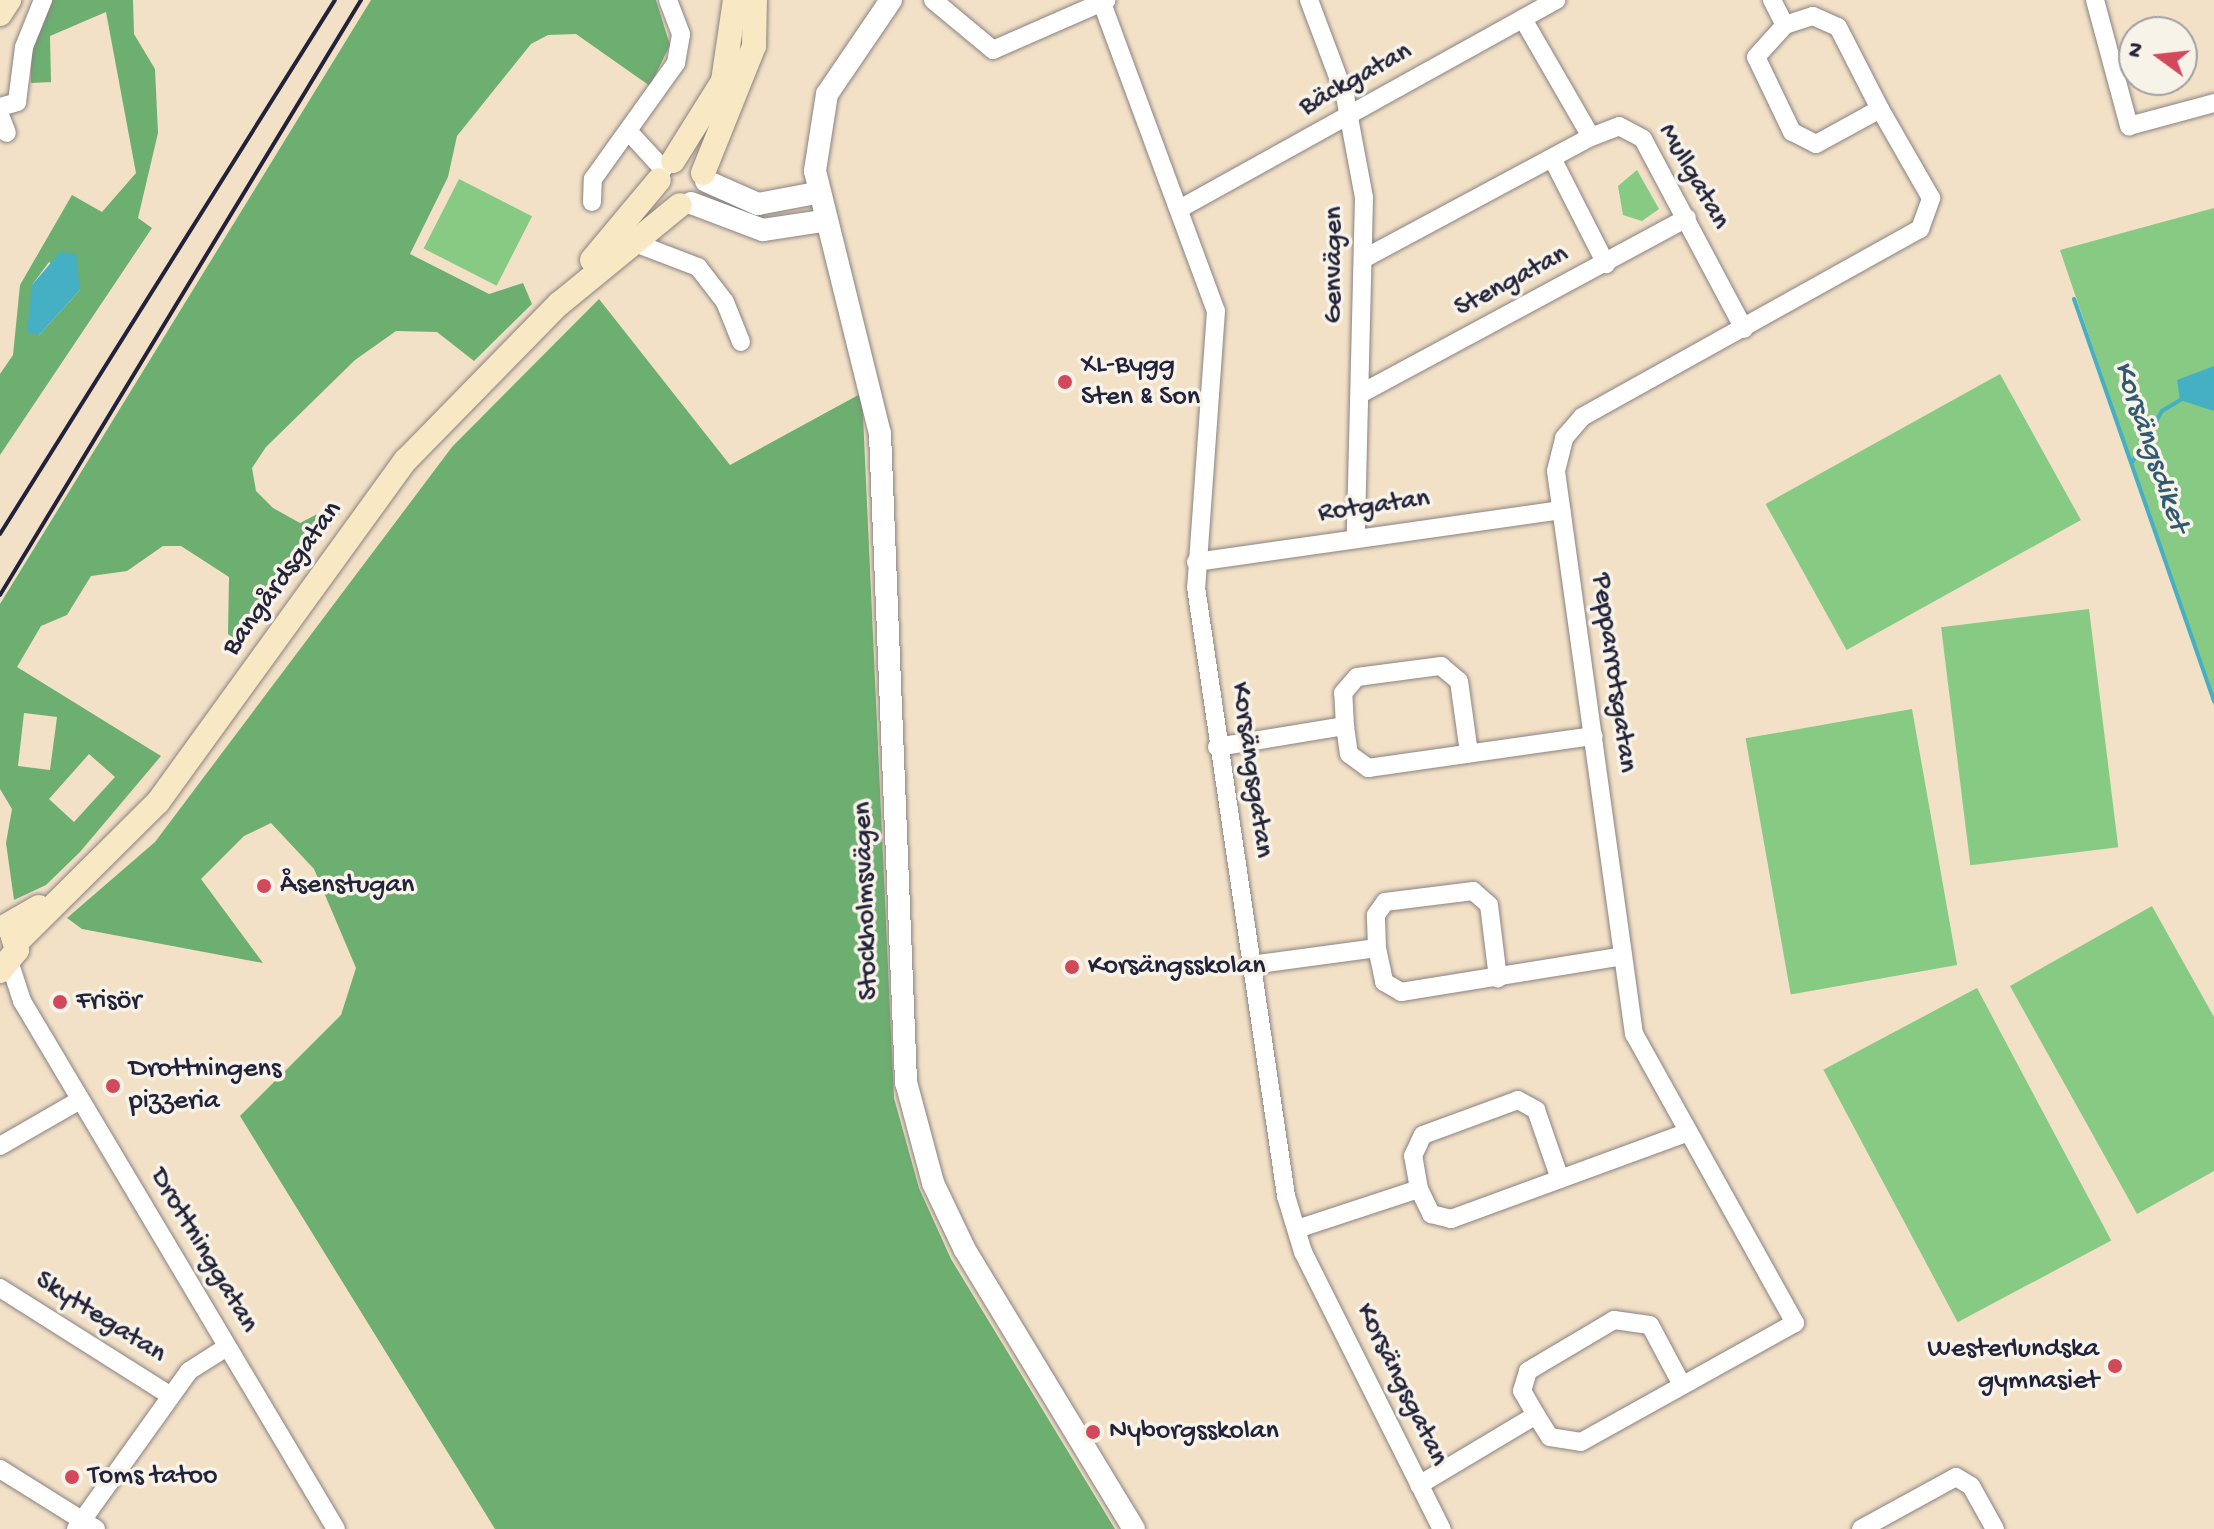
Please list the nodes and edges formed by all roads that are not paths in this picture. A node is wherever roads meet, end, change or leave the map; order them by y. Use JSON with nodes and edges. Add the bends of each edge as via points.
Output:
{"nodes":[{"id":1,"x":9,"y":0,"type":"edge"},
{"id":2,"x":43,"y":0,"type":"edge"},
{"id":3,"x":668,"y":0,"type":"edge"},
{"id":4,"x":735,"y":0,"type":"edge"},
{"id":5,"x":755,"y":0,"type":"edge"},
{"id":6,"x":891,"y":0,"type":"edge"},
{"id":7,"x":933,"y":0,"type":"edge"},
{"id":8,"x":1309,"y":0,"type":"edge"},
{"id":9,"x":1556,"y":0,"type":"edge"},
{"id":10,"x":1772,"y":0,"type":"edge"},
{"id":11,"x":2095,"y":0,"type":"edge"},
{"id":12,"x":1105,"y":1,"type":"edge"},
{"id":13,"x":0,"y":14,"type":"edge"},
{"id":14,"x":1523,"y":19,"type":"junction"},
{"id":15,"x":1785,"y":25,"type":"junction"},
{"id":16,"x":2214,"y":103,"type":"edge"},
{"id":17,"x":0,"y":107,"type":"edge"},
{"id":18,"x":1880,"y":109,"type":"junction"},
{"id":19,"x":0,"y":115,"type":"edge"},
{"id":20,"x":1350,"y":115,"type":"junction"},
{"id":21,"x":7,"y":133,"type":"dead end"},
{"id":22,"x":630,"y":133,"type":"junction"},
{"id":23,"x":1591,"y":137,"type":"junction"},
{"id":24,"x":1553,"y":160,"type":"junction"},
{"id":25,"x":665,"y":170,"type":"junction"},
{"id":26,"x":704,"y":177,"type":"junction"},
{"id":27,"x":816,"y":193,"type":"junction"},
{"id":28,"x":592,"y":202,"type":"dead end"},
{"id":29,"x":686,"y":204,"type":"junction"},
{"id":30,"x":1183,"y":207,"type":"junction"},
{"id":31,"x":1687,"y":218,"type":"junction"},
{"id":32,"x":823,"y":221,"type":"junction"},
{"id":33,"x":630,"y":241,"type":"junction"},
{"id":34,"x":1365,"y":258,"type":"junction"},
{"id":35,"x":1606,"y":264,"type":"junction"},
{"id":36,"x":559,"y":304,"type":"junction"},
{"id":37,"x":1744,"y":329,"type":"junction"},
{"id":38,"x":741,"y":342,"type":"dead end"},
{"id":39,"x":1362,"y":393,"type":"junction"},
{"id":40,"x":1561,"y":510,"type":"junction"},
{"id":41,"x":1356,"y":537,"type":"junction"},
{"id":42,"x":1196,"y":562,"type":"junction"},
{"id":43,"x":1345,"y":726,"type":"junction"},
{"id":44,"x":1594,"y":736,"type":"junction"},
{"id":45,"x":1217,"y":747,"type":"junction"},
{"id":46,"x":1469,"y":753,"type":"junction"},
{"id":47,"x":1377,"y":948,"type":"junction"},
{"id":48,"x":6,"y":952,"type":"edge"},
{"id":49,"x":1623,"y":956,"type":"junction"},
{"id":50,"x":1251,"y":965,"type":"junction"},
{"id":51,"x":1498,"y":978,"type":"junction"},
{"id":52,"x":80,"y":1100,"type":"junction"},
{"id":53,"x":1689,"y":1132,"type":"junction"},
{"id":54,"x":0,"y":1146,"type":"edge"},
{"id":55,"x":1560,"y":1179,"type":"junction"},
{"id":56,"x":1419,"y":1189,"type":"junction"},
{"id":57,"x":1297,"y":1229,"type":"junction"},
{"id":58,"x":0,"y":1288,"type":"edge"},
{"id":59,"x":227,"y":1347,"type":"junction"},
{"id":60,"x":1682,"y":1385,"type":"junction"},
{"id":61,"x":171,"y":1396,"type":"junction"},
{"id":62,"x":1536,"y":1415,"type":"junction"},
{"id":63,"x":0,"y":1469,"type":"edge"},
{"id":64,"x":1419,"y":1485,"type":"junction"},
{"id":65,"x":85,"y":1526,"type":"edge"},
{"id":66,"x":336,"y":1529,"type":"edge"},
{"id":67,"x":1134,"y":1529,"type":"edge"},
{"id":68,"x":1442,"y":1529,"type":"edge"},
{"id":69,"x":1861,"y":1529,"type":"edge"},
{"id":70,"x":1995,"y":1529,"type":"edge"}],
"edges":[{"from":1,"to":13,"type":"main road"},
{"from":2,"to":17,"type":"street","via":[[24,47],[17,102]]},
{"from":3,"to":22,"type":"street","via":[[680,48]]},
{"from":4,"to":25,"type":"main road","via":[[723,81]]},
{"from":5,"to":26,"type":"main road","via":[[754,46]]},
{"from":6,"to":27,"type":"street","via":[[827,94]]},
{"from":7,"to":12,"type":"street","via":[[993,50]]},
{"from":8,"to":20,"type":"street","name":"Genvägen"},
{"from":9,"to":14,"type":"street","name":"Bäckgatan"},
{"from":10,"to":15,"type":"street"},
{"from":11,"to":16,"type":"street","via":[[2129,126]]},
{"from":12,"to":30,"type":"street","name":"Korsängsgatan"},
{"from":14,"to":20,"type":"street","name":"Bäckgatan"},
{"from":14,"to":23,"type":"street"},
{"from":15,"to":18,"type":"street","via":[[1813,16],[1838,27]]},
{"from":15,"to":18,"type":"street","via":[[1756,57],[1792,132],[1826,142]]},
{"from":18,"to":37,"type":"street","name":"Pepparrotsgatan","via":[[1931,198],[1920,229]]},
{"from":19,"to":21,"type":"street"},
{"from":20,"to":30,"type":"street","name":"Bäckgatan"},
{"from":20,"to":34,"type":"street","name":"Genvägen"},
{"from":22,"to":25,"type":"street"},
{"from":22,"to":28,"type":"street","via":[[593,179]]},
{"from":23,"to":24,"type":"street","name":"Mullgatan"},
{"from":23,"to":31,"type":"street","name":"Mullgatan","via":[[1619,126],[1636,132]]},
{"from":24,"to":34,"type":"street","name":"Mullgatan"},
{"from":24,"to":35,"type":"street"},
{"from":25,"to":26,"type":"main road","via":[[684,159]]},
{"from":25,"to":29,"type":"main road","via":[[668,201]]},
{"from":25,"to":36,"type":"main road","name":"Bangårdsgatan"},
{"from":26,"to":27,"type":"street","via":[[758,204]]},
{"from":26,"to":29,"type":"main road","name":"Bangårdsgatan"},
{"from":27,"to":32,"type":"street","name":"Stockholmsvägen"},
{"from":29,"to":32,"type":"street","via":[[763,230]]},
{"from":29,"to":33,"type":"main road","name":"Bangårdsgatan"},
{"from":30,"to":42,"type":"street","name":"Korsängsgatan","via":[[1216,311]]},
{"from":31,"to":35,"type":"street","name":"Stengatan"},
{"from":31,"to":37,"type":"street","name":"Mullgatan"},
{"from":32,"to":67,"type":"street","name":"Stockholmsvägen","via":[[880,434],[901,1008],[917,1133],[965,1250]]},
{"from":33,"to":36,"type":"main road","name":"Bangårdsgatan"},
{"from":33,"to":38,"type":"street","via":[[698,267],[725,302]]},
{"from":34,"to":39,"type":"street","name":"Genvägen"},
{"from":35,"to":39,"type":"street","name":"Stengatan"},
{"from":36,"to":48,"type":"main road","name":"Bangårdsgatan","via":[[406,460],[158,802]]},
{"from":37,"to":40,"type":"street","name":"Pepparrotsgatan","via":[[1582,417],[1558,453]]},
{"from":39,"to":41,"type":"street","name":"Genvägen"},
{"from":40,"to":41,"type":"street","name":"Rotgatan"},
{"from":40,"to":44,"type":"street","name":"Pepparrotsgatan"},
{"from":41,"to":42,"type":"street","name":"Rotgatan"},
{"from":42,"to":45,"type":"street","name":"Korsängsgatan"},
{"from":43,"to":45,"type":"street"},
{"from":43,"to":46,"type":"street","via":[[1349,754],[1368,768]]},
{"from":43,"to":46,"type":"street","via":[[1343,693],[1357,677],[1441,666],[1459,681]]},
{"from":44,"to":46,"type":"street"},
{"from":44,"to":49,"type":"street","name":"Pepparrotsgatan"},
{"from":45,"to":50,"type":"street","name":"Korsängsgatan"},
{"from":47,"to":50,"type":"street"},
{"from":47,"to":51,"type":"street","via":[[1384,982],[1401,992]]},
{"from":47,"to":51,"type":"street","via":[[1376,915],[1385,902],[1473,891],[1489,905]]},
{"from":48,"to":52,"type":"street","name":"Drottninggatan","via":[[22,1001]]},
{"from":49,"to":51,"type":"street"},
{"from":49,"to":53,"type":"street","name":"Pepparrotsgatan","via":[[1640,1052]]},
{"from":50,"to":57,"type":"street","name":"Korsängsgatan"},
{"from":52,"to":54,"type":"street"},
{"from":52,"to":59,"type":"street","name":"Drottninggatan"},
{"from":53,"to":55,"type":"street"},
{"from":53,"to":60,"type":"street","name":"Pepparrotsgatan","via":[[1795,1323]]},
{"from":55,"to":56,"type":"street","via":[[1451,1219],[1431,1214]]},
{"from":55,"to":56,"type":"street","via":[[1536,1110],[1518,1100],[1423,1135],[1413,1156]]},
{"from":56,"to":57,"type":"street"},
{"from":57,"to":64,"type":"street","name":"Korsängsgatan"},
{"from":58,"to":61,"type":"street","name":"Skyttegatan"},
{"from":59,"to":61,"type":"street","via":[[189,1371]]},
{"from":59,"to":66,"type":"street","name":"Drottninggatan"},
{"from":60,"to":62,"type":"street","via":[[1581,1442],[1550,1437]]},
{"from":60,"to":62,"type":"street","via":[[1650,1325],[1614,1320],[1528,1371],[1522,1391]]},
{"from":61,"to":65,"type":"street"},
{"from":62,"to":64,"type":"street"},
{"from":63,"to":65,"type":"street"},
{"from":64,"to":68,"type":"street","name":"Korsängsgatan"},
{"from":69,"to":70,"type":"street","via":[[1956,1477],[1971,1486]]}]}
